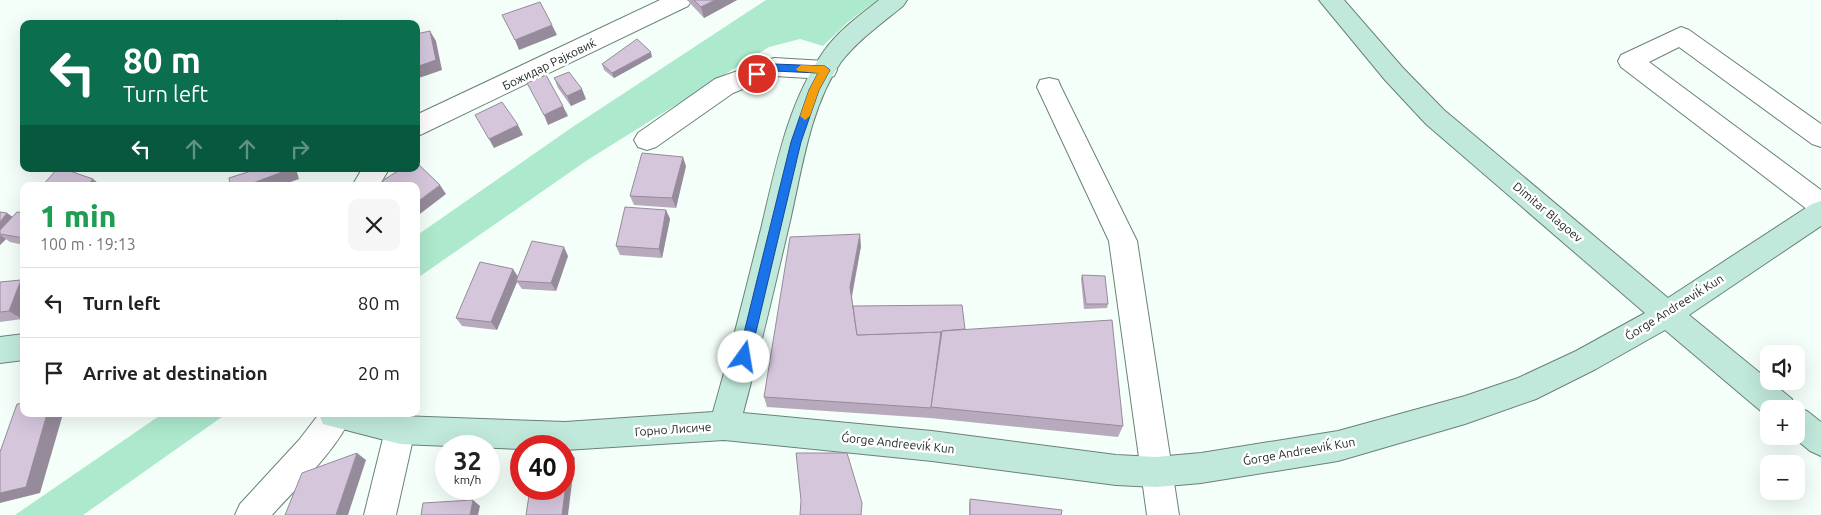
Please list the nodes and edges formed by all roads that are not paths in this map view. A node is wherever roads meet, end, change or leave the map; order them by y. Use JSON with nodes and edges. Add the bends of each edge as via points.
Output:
{"nodes":[{"id":1,"x":680,"y":0,"type":"edge"},
{"id":2,"x":895,"y":0,"type":"edge"},
{"id":3,"x":1330,"y":0,"type":"edge"},
{"id":4,"x":825,"y":70,"type":"junction"},
{"id":5,"x":1049,"y":87,"type":"dead end"},
{"id":6,"x":420,"y":125,"type":"edge"},
{"id":7,"x":1821,"y":137,"type":"edge"},
{"id":8,"x":647,"y":140,"type":"dead end"},
{"id":9,"x":1821,"y":205,"type":"edge"},
{"id":10,"x":1821,"y":212,"type":"edge"},
{"id":11,"x":1666,"y":314,"type":"junction"},
{"id":12,"x":20,"y":348,"type":"edge"},
{"id":13,"x":0,"y":350,"type":"edge"},
{"id":14,"x":1770,"y":400,"type":"edge"},
{"id":15,"x":334,"y":417,"type":"edge"},
{"id":16,"x":348,"y":417,"type":"edge"},
{"id":17,"x":724,"y":426,"type":"junction"},
{"id":18,"x":1805,"y":428,"type":"edge"},
{"id":19,"x":400,"y":430,"type":"junction"},
{"id":20,"x":1821,"y":441,"type":"edge"},
{"id":21,"x":1156,"y":472,"type":"junction"},
{"id":22,"x":251,"y":515,"type":"edge"},
{"id":23,"x":380,"y":515,"type":"edge"},
{"id":24,"x":1163,"y":515,"type":"edge"}],
"edges":[{"from":1,"to":6,"type":"street","name":"Божидар Рајковиќ"},
{"from":2,"to":4,"type":"street","name":"Горно Лисиче","via":[[862,25]]},
{"from":3,"to":11,"type":"street","name":"Dimitar Blagoev","via":[[1435,117]]},
{"from":4,"to":8,"type":"street","via":[[774,67],[724,86]]},
{"from":4,"to":17,"type":"street","name":"Горно Лисиче","via":[[814,90],[796,142]]},
{"from":5,"to":21,"type":"street","via":[[1122,241]]},
{"from":7,"to":9,"type":"street","via":[[1681,36],[1630,61]]},
{"from":10,"to":11,"type":"street","name":"Ǵorge Andreeviḱ Kun"},
{"from":11,"to":14,"type":"street","name":"Dimitar Blagoev"},
{"from":11,"to":21,"type":"street","name":"Ǵorge Andreeviḱ Kun","via":[[1586,360],[1525,389],[1465,410],[1338,446]]},
{"from":12,"to":13,"type":"street"},
{"from":15,"to":22,"type":"street","via":[[310,450]]},
{"from":16,"to":19,"type":"street","name":"Горно Лисиче"},
{"from":17,"to":19,"type":"street","name":"Горно Лисиче","via":[[565,436]]},
{"from":17,"to":21,"type":"street","name":"Ǵorge Andreeviḱ Kun"},
{"from":18,"to":20,"type":"street"},
{"from":19,"to":23,"type":"street"},
{"from":21,"to":24,"type":"street"}]}
